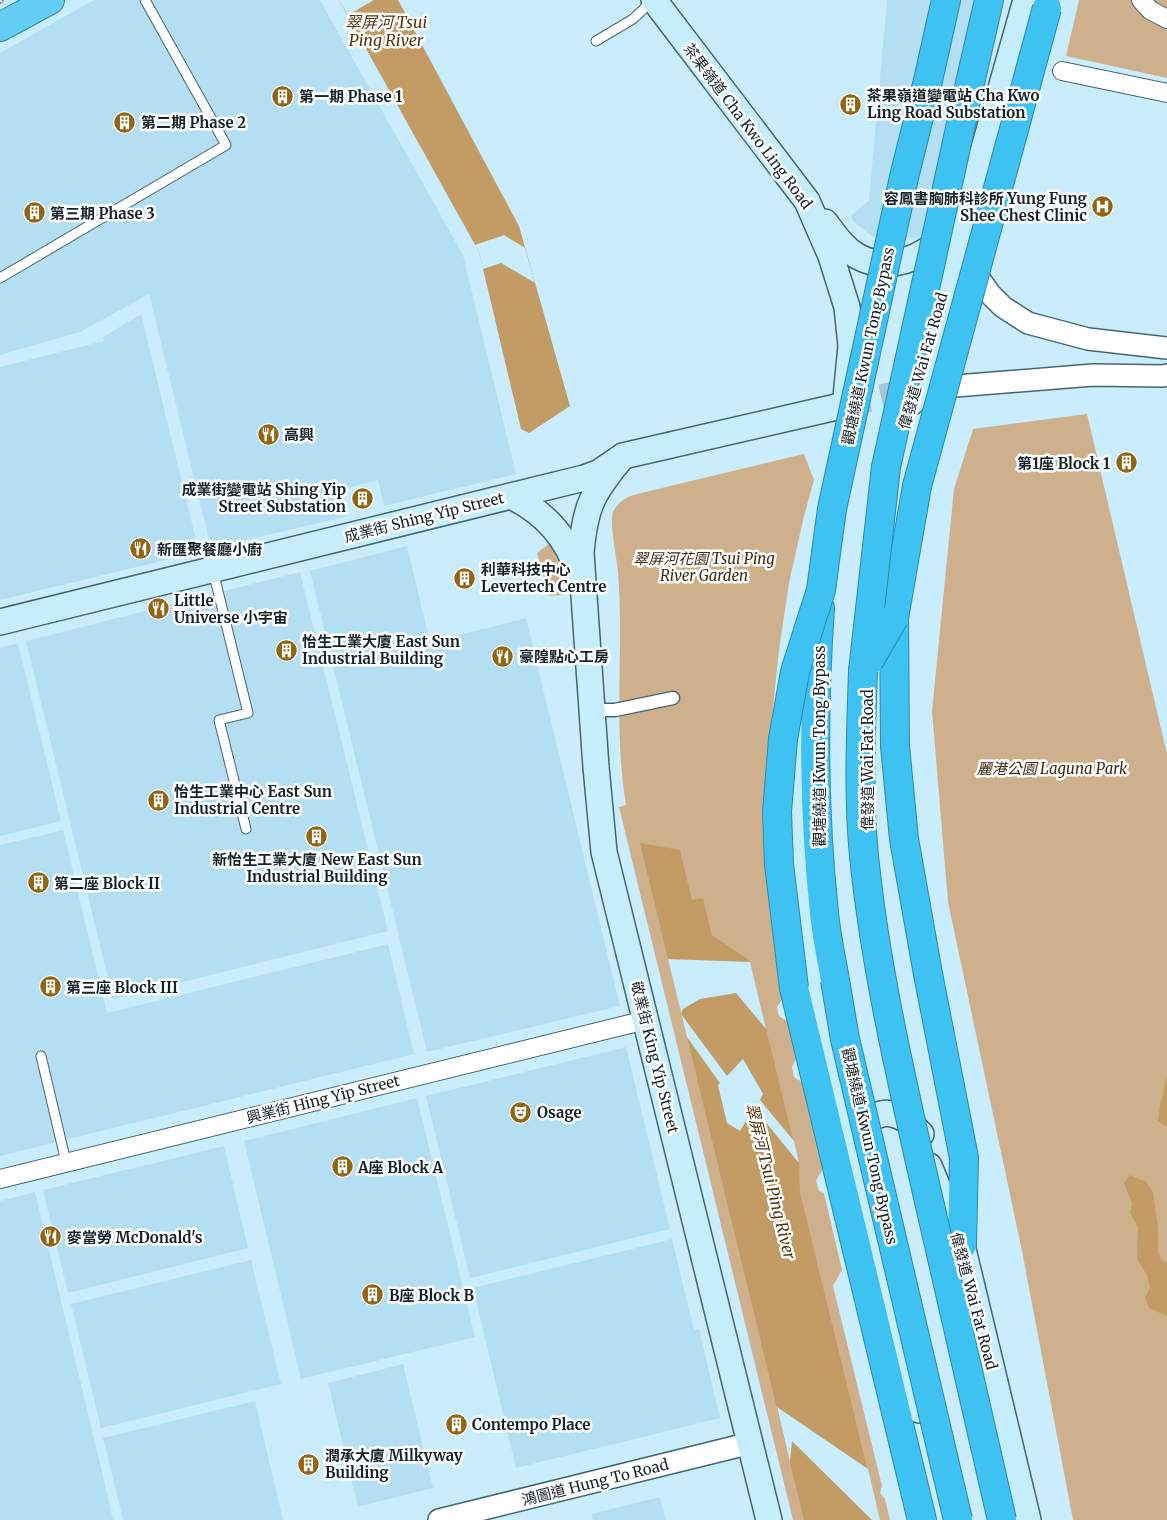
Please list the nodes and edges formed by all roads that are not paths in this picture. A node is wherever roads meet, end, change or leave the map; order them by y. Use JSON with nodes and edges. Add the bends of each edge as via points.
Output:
{"nodes":[{"id":1,"x":50,"y":0,"type":"edge"},
{"id":2,"x":145,"y":0,"type":"edge"},
{"id":3,"x":653,"y":0,"type":"edge"},
{"id":4,"x":946,"y":0,"type":"edge"},
{"id":5,"x":989,"y":0,"type":"edge"},
{"id":6,"x":1026,"y":0,"type":"edge"},
{"id":7,"x":1049,"y":0,"type":"edge"},
{"id":8,"x":1142,"y":0,"type":"edge"},
{"id":9,"x":1167,"y":18,"type":"edge"},
{"id":10,"x":1,"y":27,"type":"edge"},
{"id":11,"x":596,"y":41,"type":"dead end"},
{"id":12,"x":1062,"y":71,"type":"dead end"},
{"id":13,"x":1167,"y":94,"type":"edge"},
{"id":14,"x":807,"y":200,"type":"junction"},
{"id":15,"x":964,"y":214,"type":"junction"},
{"id":16,"x":0,"y":278,"type":"edge"},
{"id":17,"x":1167,"y":348,"type":"edge"},
{"id":18,"x":1167,"y":374,"type":"edge"},
{"id":19,"x":916,"y":389,"type":"junction"},
{"id":20,"x":845,"y":405,"type":"junction"},
{"id":21,"x":623,"y":456,"type":"junction"},
{"id":22,"x":511,"y":496,"type":"junction"},
{"id":23,"x":212,"y":569,"type":"junction"},
{"id":24,"x":583,"y":586,"type":"junction"},
{"id":25,"x":821,"y":590,"type":"junction"},
{"id":26,"x":894,"y":618,"type":"junction"},
{"id":27,"x":0,"y":622,"type":"edge"},
{"id":28,"x":863,"y":671,"type":"junction"},
{"id":29,"x":673,"y":698,"type":"dead end"},
{"id":30,"x":592,"y":710,"type":"junction"},
{"id":31,"x":246,"y":829,"type":"dead end"},
{"id":32,"x":646,"y":1020,"type":"junction"},
{"id":33,"x":41,"y":1056,"type":"dead end"},
{"id":34,"x":921,"y":1134,"type":"junction"},
{"id":35,"x":853,"y":1155,"type":"junction"},
{"id":36,"x":66,"y":1162,"type":"junction"},
{"id":37,"x":0,"y":1179,"type":"edge"},
{"id":38,"x":962,"y":1245,"type":"junction"},
{"id":39,"x":751,"y":1443,"type":"junction"},
{"id":40,"x":439,"y":1520,"type":"edge"},
{"id":41,"x":769,"y":1520,"type":"edge"},
{"id":42,"x":922,"y":1520,"type":"edge"},
{"id":43,"x":946,"y":1520,"type":"edge"},
{"id":44,"x":958,"y":1520,"type":"edge"},
{"id":45,"x":1002,"y":1520,"type":"edge"},
{"id":46,"x":1028,"y":1520,"type":"edge"}],
"edges":[{"from":1,"to":10,"type":"highway"},
{"from":2,"to":16,"type":"lane","via":[[226,145]]},
{"from":3,"to":11,"type":"lane","via":[[634,19]]},
{"from":3,"to":14,"type":"main road","name":"茶果嶺道 Cha Kwo Ling Road"},
{"from":4,"to":25,"type":"highway","name":"觀塘繞道 Kwun Tong Bypass","bridge":true,"via":[[832,510]]},
{"from":5,"to":28,"type":"highway","bridge":true,"via":[[885,474]]},
{"from":6,"to":15,"type":"main road","name":"偉發道 Wai Fat Road"},
{"from":7,"to":26,"type":"highway","bridge":true,"via":[[918,486]]},
{"from":8,"to":9,"type":"street","via":[[1150,10]]},
{"from":12,"to":13,"type":"street"},
{"from":14,"to":15,"type":"main road","via":[[849,250],[882,263],[897,263],[926,252]]},
{"from":14,"to":20,"type":"main road","name":"茶果嶺道 Cha Kwo Ling Road","via":[[831,256],[847,307],[851,346]]},
{"from":15,"to":17,"type":"street","via":[[966,250],[978,277],[1003,307],[1016,316],[1088,339]]},
{"from":15,"to":19,"type":"main road","name":"偉發道 Wai Fat Road"},
{"from":18,"to":19,"type":"street","via":[[1093,375]]},
{"from":19,"to":34,"type":"main road","name":"偉發道 Wai Fat Road","via":[[884,516],[867,629],[866,818],[884,965]]},
{"from":20,"to":21,"type":"main road","name":"成業街 Shing Yip Street"},
{"from":20,"to":35,"type":"main road","via":[[804,652],[797,734],[797,813],[804,913],[822,1038]]},
{"from":21,"to":22,"type":"main road","name":"成業街 Shing Yip Street","via":[[584,478]]},
{"from":21,"to":24,"type":"main road","name":"敬業街 King Yip Street","via":[[590,502],[583,527]]},
{"from":22,"to":23,"type":"main road","name":"成業街 Shing Yip Street"},
{"from":22,"to":24,"type":"main road","name":"敬業街 King Yip Street","via":[[545,518],[562,538],[575,561]]},
{"from":23,"to":27,"type":"main road","name":"成業街 Shing Yip Street"},
{"from":23,"to":31,"type":"lane","via":[[248,713],[219,720]]},
{"from":24,"to":30,"type":"main road","name":"敬業街 King Yip Street"},
{"from":25,"to":42,"type":"highway","bridge":true,"via":[[795,672],[783,739],[777,812],[784,917],[794,988]]},
{"from":25,"to":44,"type":"highway","name":"觀塘繞道 Kwun Tong Bypass","bridge":true,"via":[[816,804],[824,914],[845,1039]]},
{"from":26,"to":28,"type":"highway","bridge":true},
{"from":26,"to":38,"type":"highway","via":[[895,746],[904,839],[964,1158]]},
{"from":28,"to":45,"type":"highway","bridge":true,"via":[[861,824],[870,911],[890,1029]]},
{"from":29,"to":30,"type":"street","via":[[614,710]]},
{"from":30,"to":32,"type":"main road","name":"敬業街 King Yip Street","via":[[604,852]]},
{"from":32,"to":36,"type":"street","name":"興業街 Hing Yip Street"},
{"from":32,"to":39,"type":"main road","name":"敬業街 King Yip Street"},
{"from":33,"to":36,"type":"lane"},
{"from":34,"to":35,"type":"main road","via":[[903,1118],[887,1113],[873,1116],[859,1134]]},
{"from":34,"to":38,"type":"main road","name":"偉發道 Wai Fat Road","via":[[927,1160]]},
{"from":35,"to":43,"type":"main road"},
{"from":36,"to":37,"type":"street","name":"興業街 Hing Yip Street"},
{"from":38,"to":46,"type":"main road","name":"偉發道 Wai Fat Road"},
{"from":39,"to":40,"type":"street","name":"鴻圖道 Hung To Road"},
{"from":39,"to":41,"type":"main road","name":"敬業街 King Yip Street"}]}
